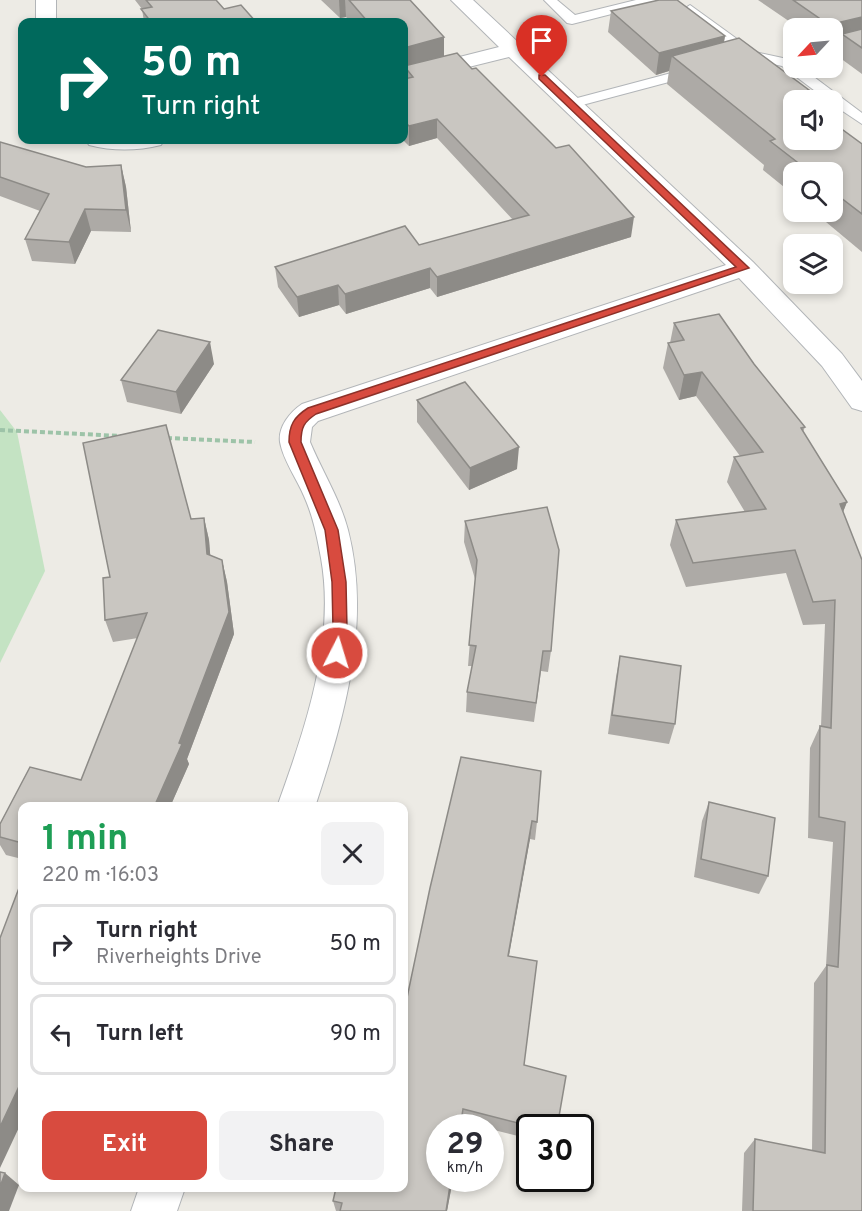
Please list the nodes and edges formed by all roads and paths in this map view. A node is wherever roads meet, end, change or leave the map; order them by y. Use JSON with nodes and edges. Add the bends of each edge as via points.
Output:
{"nodes":[{"id":1,"x":46,"y":0,"type":"edge"},
{"id":2,"x":461,"y":0,"type":"edge"},
{"id":3,"x":550,"y":0,"type":"edge"},
{"id":4,"x":651,"y":0,"type":"edge"},
{"id":5,"x":690,"y":9,"type":"edge"},
{"id":6,"x":46,"y":18,"type":"edge"},
{"id":7,"x":862,"y":42,"type":"edge"},
{"id":8,"x":843,"y":47,"type":"edge"},
{"id":9,"x":513,"y":50,"type":"junction"},
{"id":10,"x":751,"y":55,"type":"junction"},
{"id":11,"x":728,"y":61,"type":"edge"},
{"id":12,"x":783,"y":61,"type":"edge"},
{"id":13,"x":706,"y":68,"type":"edge"},
{"id":14,"x":408,"y":76,"type":"edge"},
{"id":15,"x":810,"y":78,"type":"edge"},
{"id":16,"x":571,"y":104,"type":"junction"},
{"id":17,"x":862,"y":120,"type":"edge"},
{"id":18,"x":744,"y":268,"type":"junction"},
{"id":19,"x":862,"y":401,"type":"edge"},
{"id":20,"x":0,"y":430,"type":"edge"},
{"id":21,"x":130,"y":436,"type":"edge"},
{"id":22,"x":166,"y":438,"type":"edge"},
{"id":23,"x":295,"y":442,"type":"junction"},
{"id":24,"x":298,"y":802,"type":"edge"},
{"id":25,"x":161,"y":1192,"type":"edge"},
{"id":26,"x":154,"y":1211,"type":"edge"}],
"edges":[{"from":1,"to":6,"type":"street"},
{"from":2,"to":9,"type":"street"},
{"from":3,"to":4,"type":"lane","via":[[572,20]]},
{"from":5,"to":10,"type":"lane"},
{"from":7,"to":8,"type":"lane"},
{"from":9,"to":14,"type":"street"},
{"from":9,"to":16,"type":"street"},
{"from":10,"to":11,"type":"lane"},
{"from":10,"to":12,"type":"lane"},
{"from":13,"to":16,"type":"lane"},
{"from":15,"to":17,"type":"lane"},
{"from":16,"to":18,"type":"street"},
{"from":18,"to":19,"type":"street","via":[[832,360]]},
{"from":18,"to":23,"type":"street","via":[[312,411],[295,428]]},
{"from":20,"to":21,"type":"path"},
{"from":22,"to":23,"type":"path"},
{"from":23,"to":24,"type":"street","via":[[332,530],[340,629],[335,677]]},
{"from":25,"to":26,"type":"street"}]}
